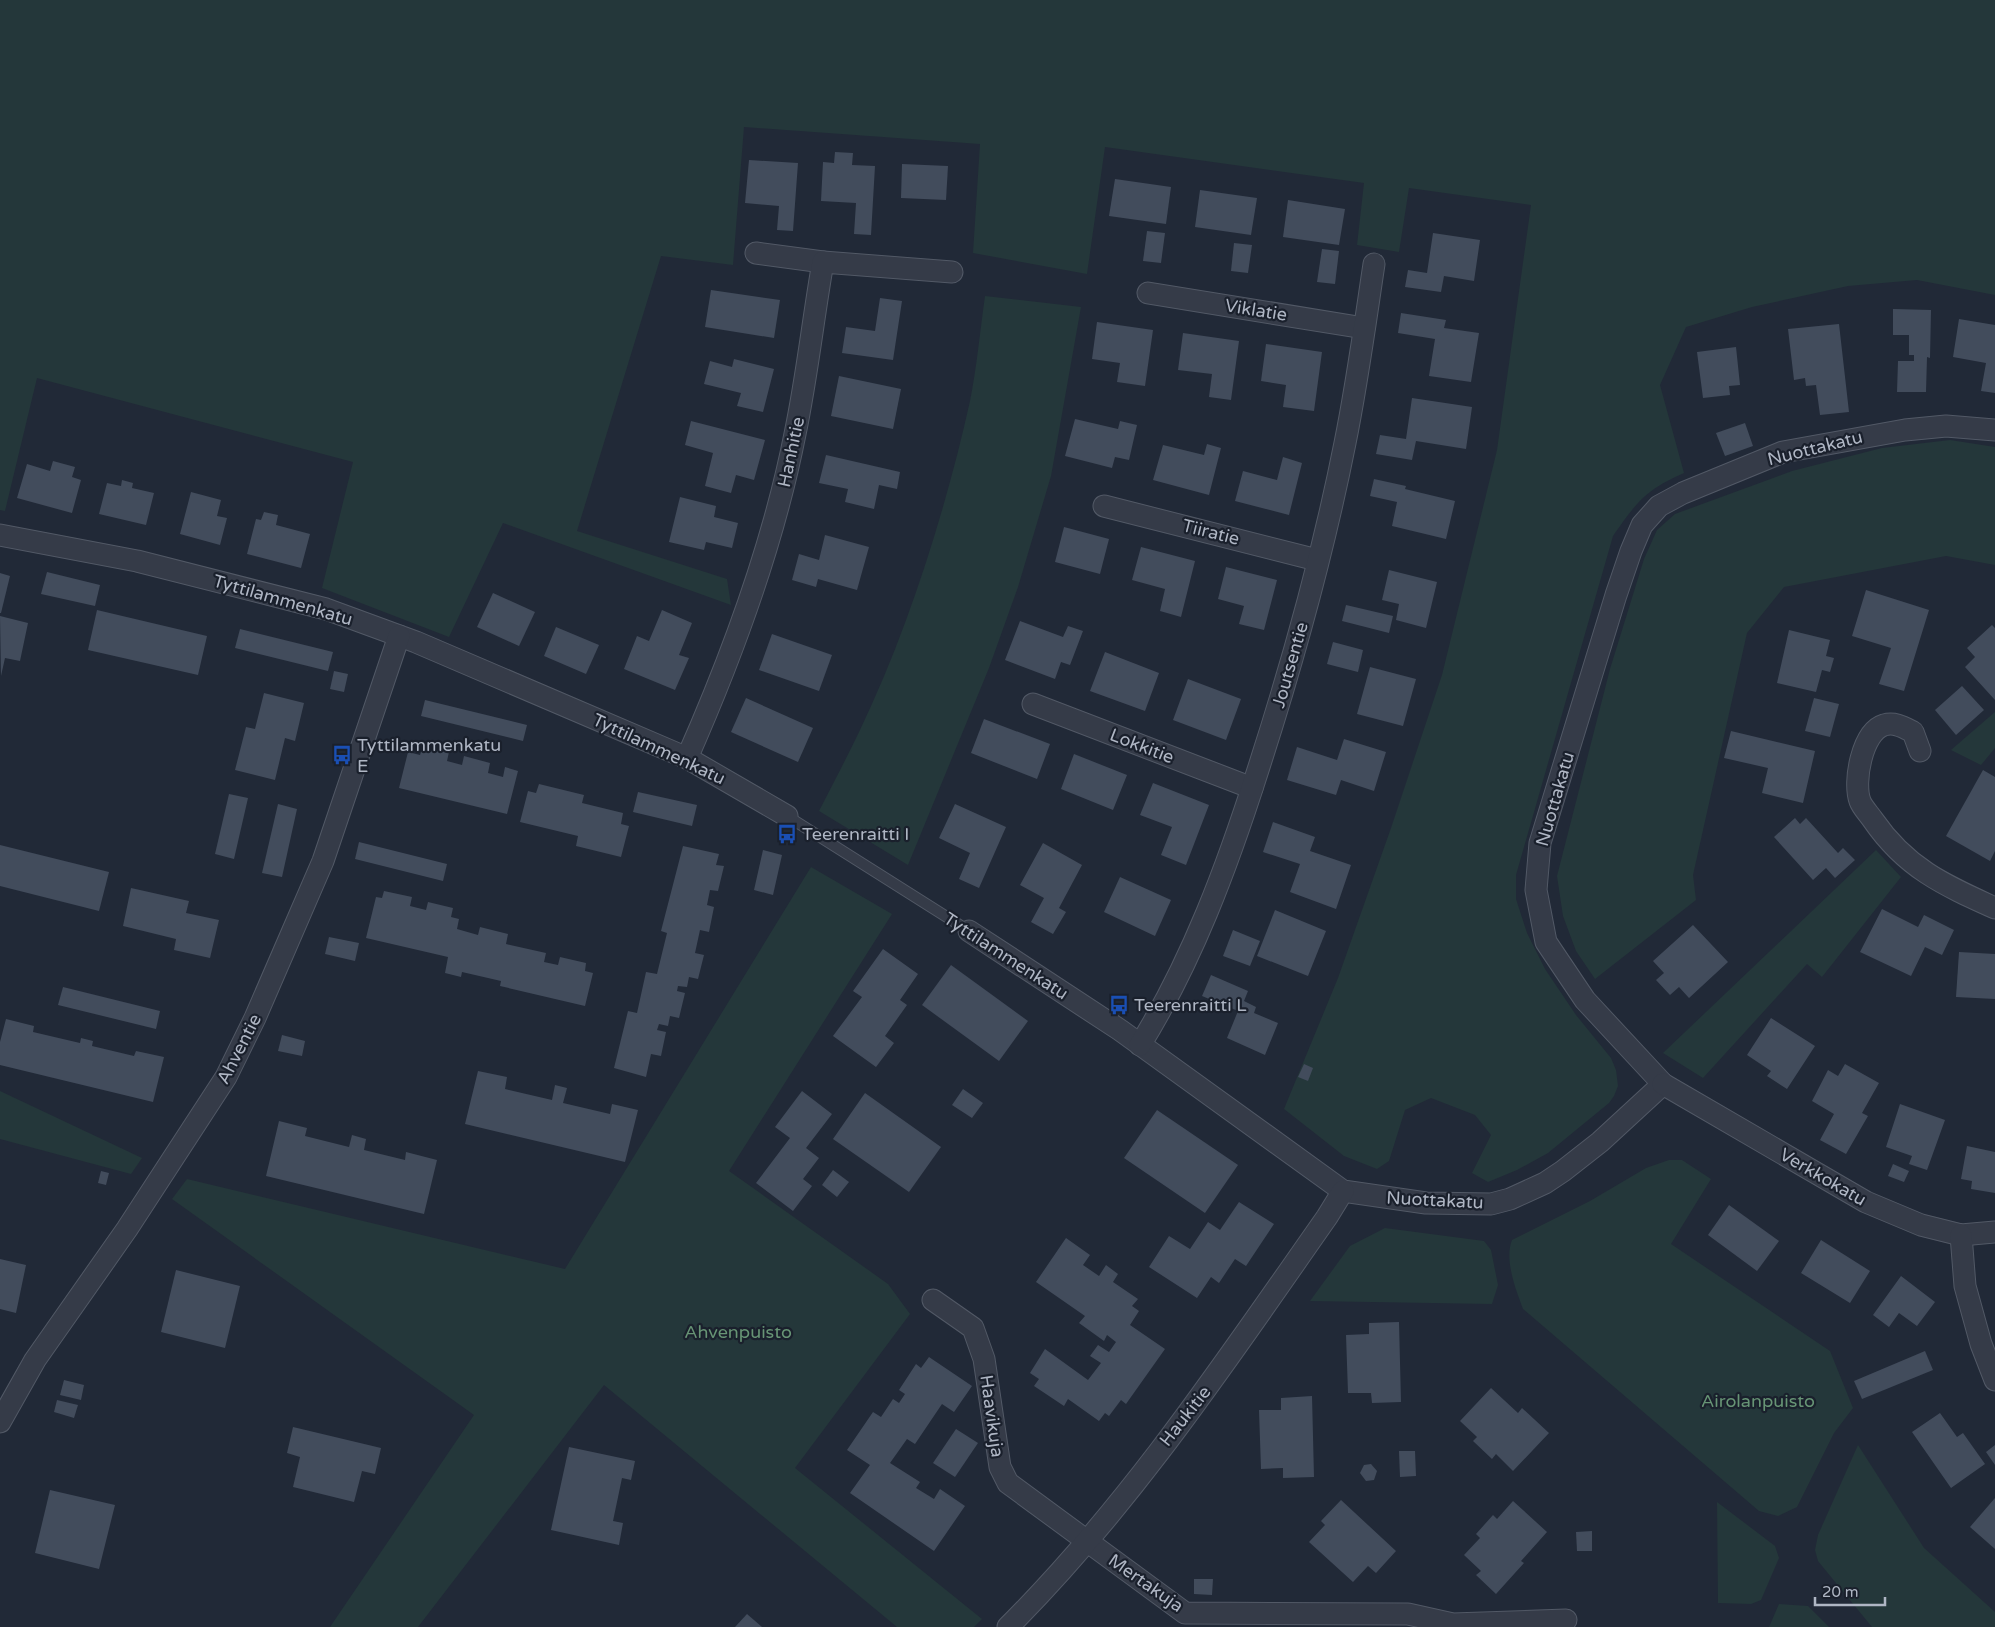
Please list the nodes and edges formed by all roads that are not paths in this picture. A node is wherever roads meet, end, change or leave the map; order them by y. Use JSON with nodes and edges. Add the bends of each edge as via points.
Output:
{"nodes":[{"id":1,"x":756,"y":253,"type":"dead end"},
{"id":2,"x":823,"y":262,"type":"junction"},
{"id":3,"x":1374,"y":264,"type":"dead end"},
{"id":4,"x":952,"y":272,"type":"dead end"},
{"id":5,"x":1148,"y":293,"type":"dead end"},
{"id":6,"x":1364,"y":328,"type":"junction"},
{"id":7,"x":1995,"y":430,"type":"edge"},
{"id":8,"x":1104,"y":506,"type":"dead end"},
{"id":9,"x":0,"y":535,"type":"edge"},
{"id":10,"x":1317,"y":560,"type":"junction"},
{"id":11,"x":399,"y":636,"type":"junction"},
{"id":12,"x":1033,"y":704,"type":"dead end"},
{"id":13,"x":1920,"y":751,"type":"dead end"},
{"id":14,"x":687,"y":758,"type":"junction"},
{"id":15,"x":1252,"y":788,"type":"junction"},
{"id":16,"x":788,"y":816,"type":"joint"},
{"id":17,"x":1995,"y":908,"type":"edge"},
{"id":18,"x":968,"y":931,"type":"joint"},
{"id":19,"x":1140,"y":1045,"type":"junction"},
{"id":20,"x":1663,"y":1084,"type":"junction"},
{"id":21,"x":1343,"y":1191,"type":"junction"},
{"id":22,"x":1995,"y":1232,"type":"edge"},
{"id":23,"x":1961,"y":1235,"type":"junction"},
{"id":24,"x":933,"y":1300,"type":"dead end"},
{"id":25,"x":1995,"y":1380,"type":"edge"},
{"id":26,"x":0,"y":1422,"type":"edge"},
{"id":27,"x":1088,"y":1541,"type":"junction"},
{"id":28,"x":1566,"y":1620,"type":"dead end"},
{"id":29,"x":1008,"y":1627,"type":"edge"}],
"edges":[{"from":1,"to":2,"type":"street"},
{"from":2,"to":4,"type":"street"},
{"from":2,"to":14,"type":"street","name":"Hanhitie","via":[[796,434],[774,522],[751,594]]},
{"from":3,"to":6,"type":"street","name":"Joutsentie"},
{"from":5,"to":6,"type":"street","name":"Viklatie"},
{"from":6,"to":10,"type":"street","name":"Joutsentie","via":[[1345,443]]},
{"from":7,"to":20,"type":"street","name":"Nuottakatu","via":[[1946,426],[1905,430],[1783,452],[1683,493],[1659,506],[1642,525],[1616,595],[1540,843],[1536,890],[1546,942],[1585,1000]]},
{"from":8,"to":10,"type":"street","name":"Tiiratie"},
{"from":9,"to":11,"type":"street","name":"Tyttilammenkatu","via":[[240,585],[326,609]]},
{"from":10,"to":15,"type":"street","name":"Joutsentie","via":[[1281,698]]},
{"from":11,"to":14,"type":"street","name":"Tyttilammenkatu"},
{"from":11,"to":26,"type":"street","name":"Ahventie","via":[[323,861],[226,1077],[127,1229],[35,1360]]},
{"from":12,"to":15,"type":"street","name":"Lokkitie"},
{"from":13,"to":17,"type":"street","via":[[1912,732],[1896,724],[1882,726],[1869,738],[1861,758],[1857,778],[1860,800],[1897,851],[1942,884]]},
{"from":14,"to":16,"type":"street","name":"Tyttilammenkatu"},
{"from":15,"to":19,"type":"street","name":"Joutsentie","via":[[1233,847],[1194,943]]},
{"from":16,"to":18,"type":"lane","name":"Tyttilammenkatu"},
{"from":18,"to":19,"type":"street","name":"Tyttilammenkatu"},
{"from":19,"to":21,"type":"street","name":"Tyttilammenkatu"},
{"from":20,"to":21,"type":"street","name":"Nuottakatu","via":[[1563,1171],[1510,1199],[1491,1204],[1426,1203]]},
{"from":20,"to":23,"type":"street","name":"Verkkokatu","via":[[1866,1202],[1921,1224]]},
{"from":21,"to":27,"type":"street","name":"Haukitie","via":[[1208,1386]]},
{"from":22,"to":23,"type":"street","name":"Verkkokatu"},
{"from":23,"to":25,"type":"street","via":[[1965,1286]]},
{"from":24,"to":27,"type":"street","name":"Haavikuja","via":[[973,1328],[984,1359],[1000,1468],[1008,1483]]},
{"from":27,"to":28,"type":"street","name":"Mertakuja","via":[[1185,1613],[1408,1614],[1453,1624]]},
{"from":27,"to":29,"type":"street","name":"Haukitie"}]}
